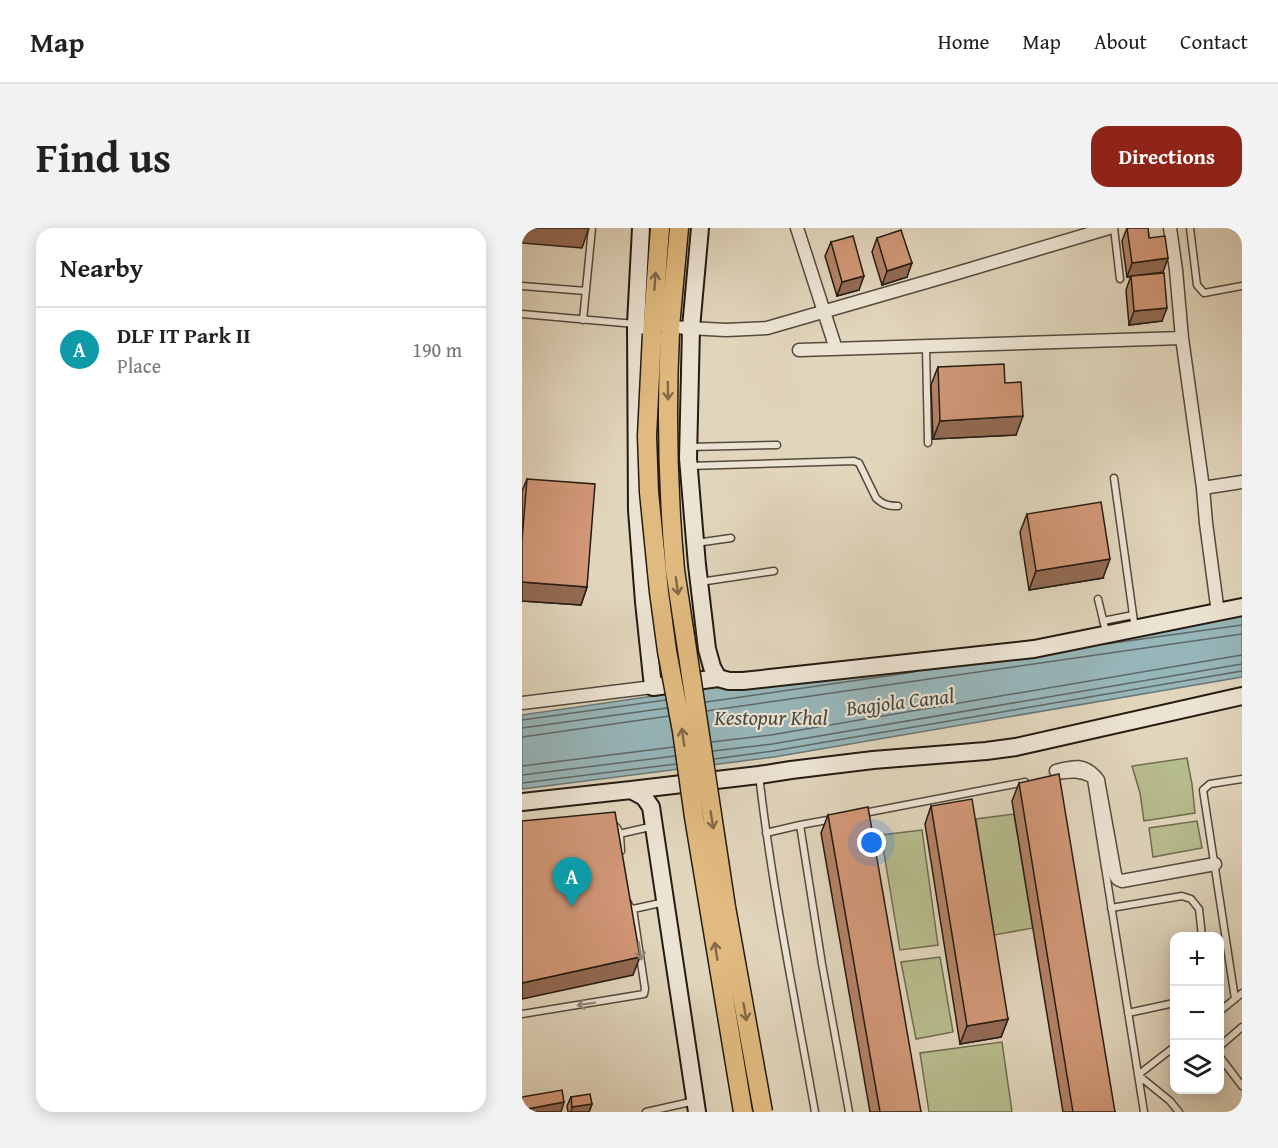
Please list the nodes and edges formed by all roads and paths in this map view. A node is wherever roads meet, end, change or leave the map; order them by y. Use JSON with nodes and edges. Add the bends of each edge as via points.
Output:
{"nodes":[{"id":1,"x":592,"y":228,"type":"edge"},
{"id":2,"x":642,"y":228,"type":"edge"},
{"id":3,"x":660,"y":228,"type":"edge"},
{"id":4,"x":679,"y":228,"type":"edge"},
{"id":5,"x":700,"y":228,"type":"edge"},
{"id":6,"x":797,"y":228,"type":"edge"},
{"id":7,"x":1109,"y":228,"type":"edge"},
{"id":8,"x":1114,"y":228,"type":"edge"},
{"id":9,"x":1170,"y":228,"type":"edge"},
{"id":10,"x":1190,"y":228,"type":"edge"},
{"id":11,"x":1120,"y":279,"type":"dead end"},
{"id":12,"x":522,"y":286,"type":"edge"},
{"id":13,"x":1242,"y":286,"type":"edge"},
{"id":14,"x":586,"y":291,"type":"junction"},
{"id":15,"x":824,"y":312,"type":"junction"},
{"id":16,"x":522,"y":314,"type":"edge"},
{"id":17,"x":583,"y":320,"type":"junction"},
{"id":18,"x":691,"y":328,"type":"junction"},
{"id":19,"x":656,"y":329,"type":"junction"},
{"id":20,"x":1182,"y":338,"type":"junction"},
{"id":21,"x":926,"y":347,"type":"junction"},
{"id":22,"x":836,"y":348,"type":"junction"},
{"id":23,"x":799,"y":350,"type":"dead end"},
{"id":24,"x":928,"y":443,"type":"dead end"},
{"id":25,"x":777,"y":445,"type":"dead end"},
{"id":26,"x":688,"y":447,"type":"junction"},
{"id":27,"x":688,"y":466,"type":"junction"},
{"id":28,"x":1114,"y":478,"type":"dead end"},
{"id":29,"x":1242,"y":482,"type":"edge"},
{"id":30,"x":1203,"y":488,"type":"junction"},
{"id":31,"x":898,"y":506,"type":"dead end"},
{"id":32,"x":731,"y":538,"type":"dead end"},
{"id":33,"x":695,"y":543,"type":"junction"},
{"id":34,"x":774,"y":571,"type":"dead end"},
{"id":35,"x":699,"y":582,"type":"junction"},
{"id":36,"x":1098,"y":599,"type":"dead end"},
{"id":37,"x":1242,"y":607,"type":"edge"},
{"id":38,"x":1218,"y":613,"type":"junction"},
{"id":39,"x":1134,"y":622,"type":"junction"},
{"id":40,"x":1105,"y":628,"type":"junction"},
{"id":41,"x":718,"y":678,"type":"junction"},
{"id":42,"x":653,"y":687,"type":"junction"},
{"id":43,"x":1242,"y":696,"type":"edge"},
{"id":44,"x":522,"y":703,"type":"edge"},
{"id":45,"x":1053,"y":774,"type":"joint"},
{"id":46,"x":759,"y":775,"type":"junction"},
{"id":47,"x":1242,"y":779,"type":"edge"},
{"id":48,"x":1028,"y":782,"type":"edge"},
{"id":49,"x":631,"y":790,"type":"junction"},
{"id":50,"x":522,"y":802,"type":"edge"},
{"id":51,"x":857,"y":814,"type":"edge"},
{"id":52,"x":846,"y":817,"type":"edge"},
{"id":53,"x":601,"y":825,"type":"edge"},
{"id":54,"x":800,"y":825,"type":"junction"},
{"id":55,"x":654,"y":826,"type":"junction"},
{"id":56,"x":766,"y":833,"type":"junction"},
{"id":57,"x":619,"y":834,"type":"junction"},
{"id":58,"x":622,"y":857,"type":"edge"},
{"id":59,"x":1215,"y":864,"type":"junction"},
{"id":60,"x":627,"y":893,"type":"edge"},
{"id":61,"x":665,"y":902,"type":"junction"},
{"id":62,"x":1111,"y":908,"type":"junction"},
{"id":63,"x":633,"y":909,"type":"junction"},
{"id":64,"x":1202,"y":932,"type":"edge"},
{"id":65,"x":1242,"y":993,"type":"edge"},
{"id":66,"x":1235,"y":999,"type":"junction"},
{"id":67,"x":1170,"y":1004,"type":"edge"},
{"id":68,"x":1224,"y":1008,"type":"edge"},
{"id":69,"x":1128,"y":1013,"type":"junction"},
{"id":70,"x":522,"y":1014,"type":"edge"},
{"id":71,"x":1242,"y":1027,"type":"edge"},
{"id":72,"x":1224,"y":1043,"type":"edge"},
{"id":73,"x":1170,"y":1050,"type":"edge"},
{"id":74,"x":1224,"y":1062,"type":"edge"},
{"id":75,"x":1138,"y":1076,"type":"junction"},
{"id":76,"x":1242,"y":1086,"type":"edge"},
{"id":77,"x":696,"y":1107,"type":"edge"},
{"id":78,"x":646,"y":1112,"type":"edge"},
{"id":79,"x":743,"y":1112,"type":"edge"},
{"id":80,"x":763,"y":1112,"type":"edge"},
{"id":81,"x":815,"y":1112,"type":"edge"},
{"id":82,"x":849,"y":1112,"type":"edge"},
{"id":83,"x":1144,"y":1112,"type":"edge"},
{"id":84,"x":1179,"y":1112,"type":"edge"}],
"edges":[{"from":1,"to":14,"type":"lane"},
{"from":2,"to":19,"type":"street"},
{"from":19,"to":3,"type":"main road","one_way":true},
{"from":4,"to":19,"type":"main road"},
{"from":5,"to":18,"type":"street"},
{"from":6,"to":15,"type":"street"},
{"from":7,"to":15,"type":"street"},
{"from":8,"to":11,"type":"lane"},
{"from":9,"to":20,"type":"street","via":[[1167,245]]},
{"from":10,"to":13,"type":"lane","via":[[1197,285],[1201,290]]},
{"from":12,"to":14,"type":"lane"},
{"from":14,"to":17,"type":"lane"},
{"from":15,"to":18,"type":"street","via":[[756,329]]},
{"from":15,"to":22,"type":"street"},
{"from":16,"to":17,"type":"lane"},
{"from":17,"to":19,"type":"lane"},
{"from":18,"to":19,"type":"street"},
{"from":18,"to":26,"type":"street"},
{"from":19,"to":42,"type":"street","via":[[637,510]]},
{"from":79,"to":19,"type":"main road","one_way":true,"bridge":true,"via":[[659,592],[647,436]]},
{"from":19,"to":80,"type":"main road","one_way":true,"bridge":true,"via":[[668,377],[675,570],[726,907]]},
{"from":20,"to":21,"type":"street"},
{"from":20,"to":30,"type":"street"},
{"from":21,"to":22,"type":"street"},
{"from":21,"to":24,"type":"lane"},
{"from":22,"to":23,"type":"street"},
{"from":25,"to":26,"type":"lane"},
{"from":26,"to":27,"type":"street"},
{"from":27,"to":31,"type":"lane","via":[[854,461],[859,463],[876,498],[889,506]]},
{"from":27,"to":33,"type":"street"},
{"from":28,"to":39,"type":"lane"},
{"from":29,"to":30,"type":"street"},
{"from":30,"to":38,"type":"street"},
{"from":32,"to":33,"type":"lane"},
{"from":33,"to":35,"type":"street"},
{"from":34,"to":35,"type":"lane"},
{"from":35,"to":41,"type":"street","via":[[707,649]]},
{"from":36,"to":40,"type":"lane"},
{"from":37,"to":38,"type":"street"},
{"from":38,"to":39,"type":"street"},
{"from":39,"to":40,"type":"street"},
{"from":40,"to":41,"type":"street","via":[[1022,651],[743,681]]},
{"from":41,"to":42,"type":"street"},
{"from":42,"to":44,"type":"street"},
{"from":43,"to":46,"type":"street","via":[[1016,747]]},
{"from":45,"to":59,"type":"street","via":[[1083,767],[1098,780],[1118,880]]},
{"from":45,"to":62,"type":"lane","via":[[1074,773],[1091,779]]},
{"from":46,"to":49,"type":"street"},
{"from":46,"to":56,"type":"lane"},
{"from":47,"to":59,"type":"lane","via":[[1210,784],[1203,790]]},
{"from":48,"to":51,"type":"lane"},
{"from":49,"to":50,"type":"street"},
{"from":49,"to":55,"type":"street","via":[[644,797],[651,807]]},
{"from":52,"to":54,"type":"lane"},
{"from":53,"to":57,"type":"lane","via":[[616,825]]},
{"from":54,"to":56,"type":"lane"},
{"from":54,"to":82,"type":"lane"},
{"from":55,"to":57,"type":"lane"},
{"from":55,"to":61,"type":"street"},
{"from":56,"to":81,"type":"lane"},
{"from":57,"to":58,"type":"lane"},
{"from":59,"to":66,"type":"lane"},
{"from":60,"to":63,"type":"lane","via":[[628,905]]},
{"from":61,"to":63,"type":"lane"},
{"from":61,"to":77,"type":"street"},
{"from":62,"to":64,"type":"lane","via":[[1182,896],[1191,899],[1199,909]]},
{"from":62,"to":69,"type":"lane"},
{"from":63,"to":70,"type":"lane","one_way":true,"via":[[644,994]]},
{"from":65,"to":66,"type":"lane"},
{"from":66,"to":68,"type":"lane"},
{"from":67,"to":69,"type":"lane"},
{"from":69,"to":75,"type":"lane"},
{"from":71,"to":72,"type":"lane"},
{"from":73,"to":75,"type":"lane"},
{"from":74,"to":76,"type":"lane"},
{"from":75,"to":83,"type":"lane"},
{"from":75,"to":84,"type":"lane"},
{"from":77,"to":78,"type":"lane"}]}
